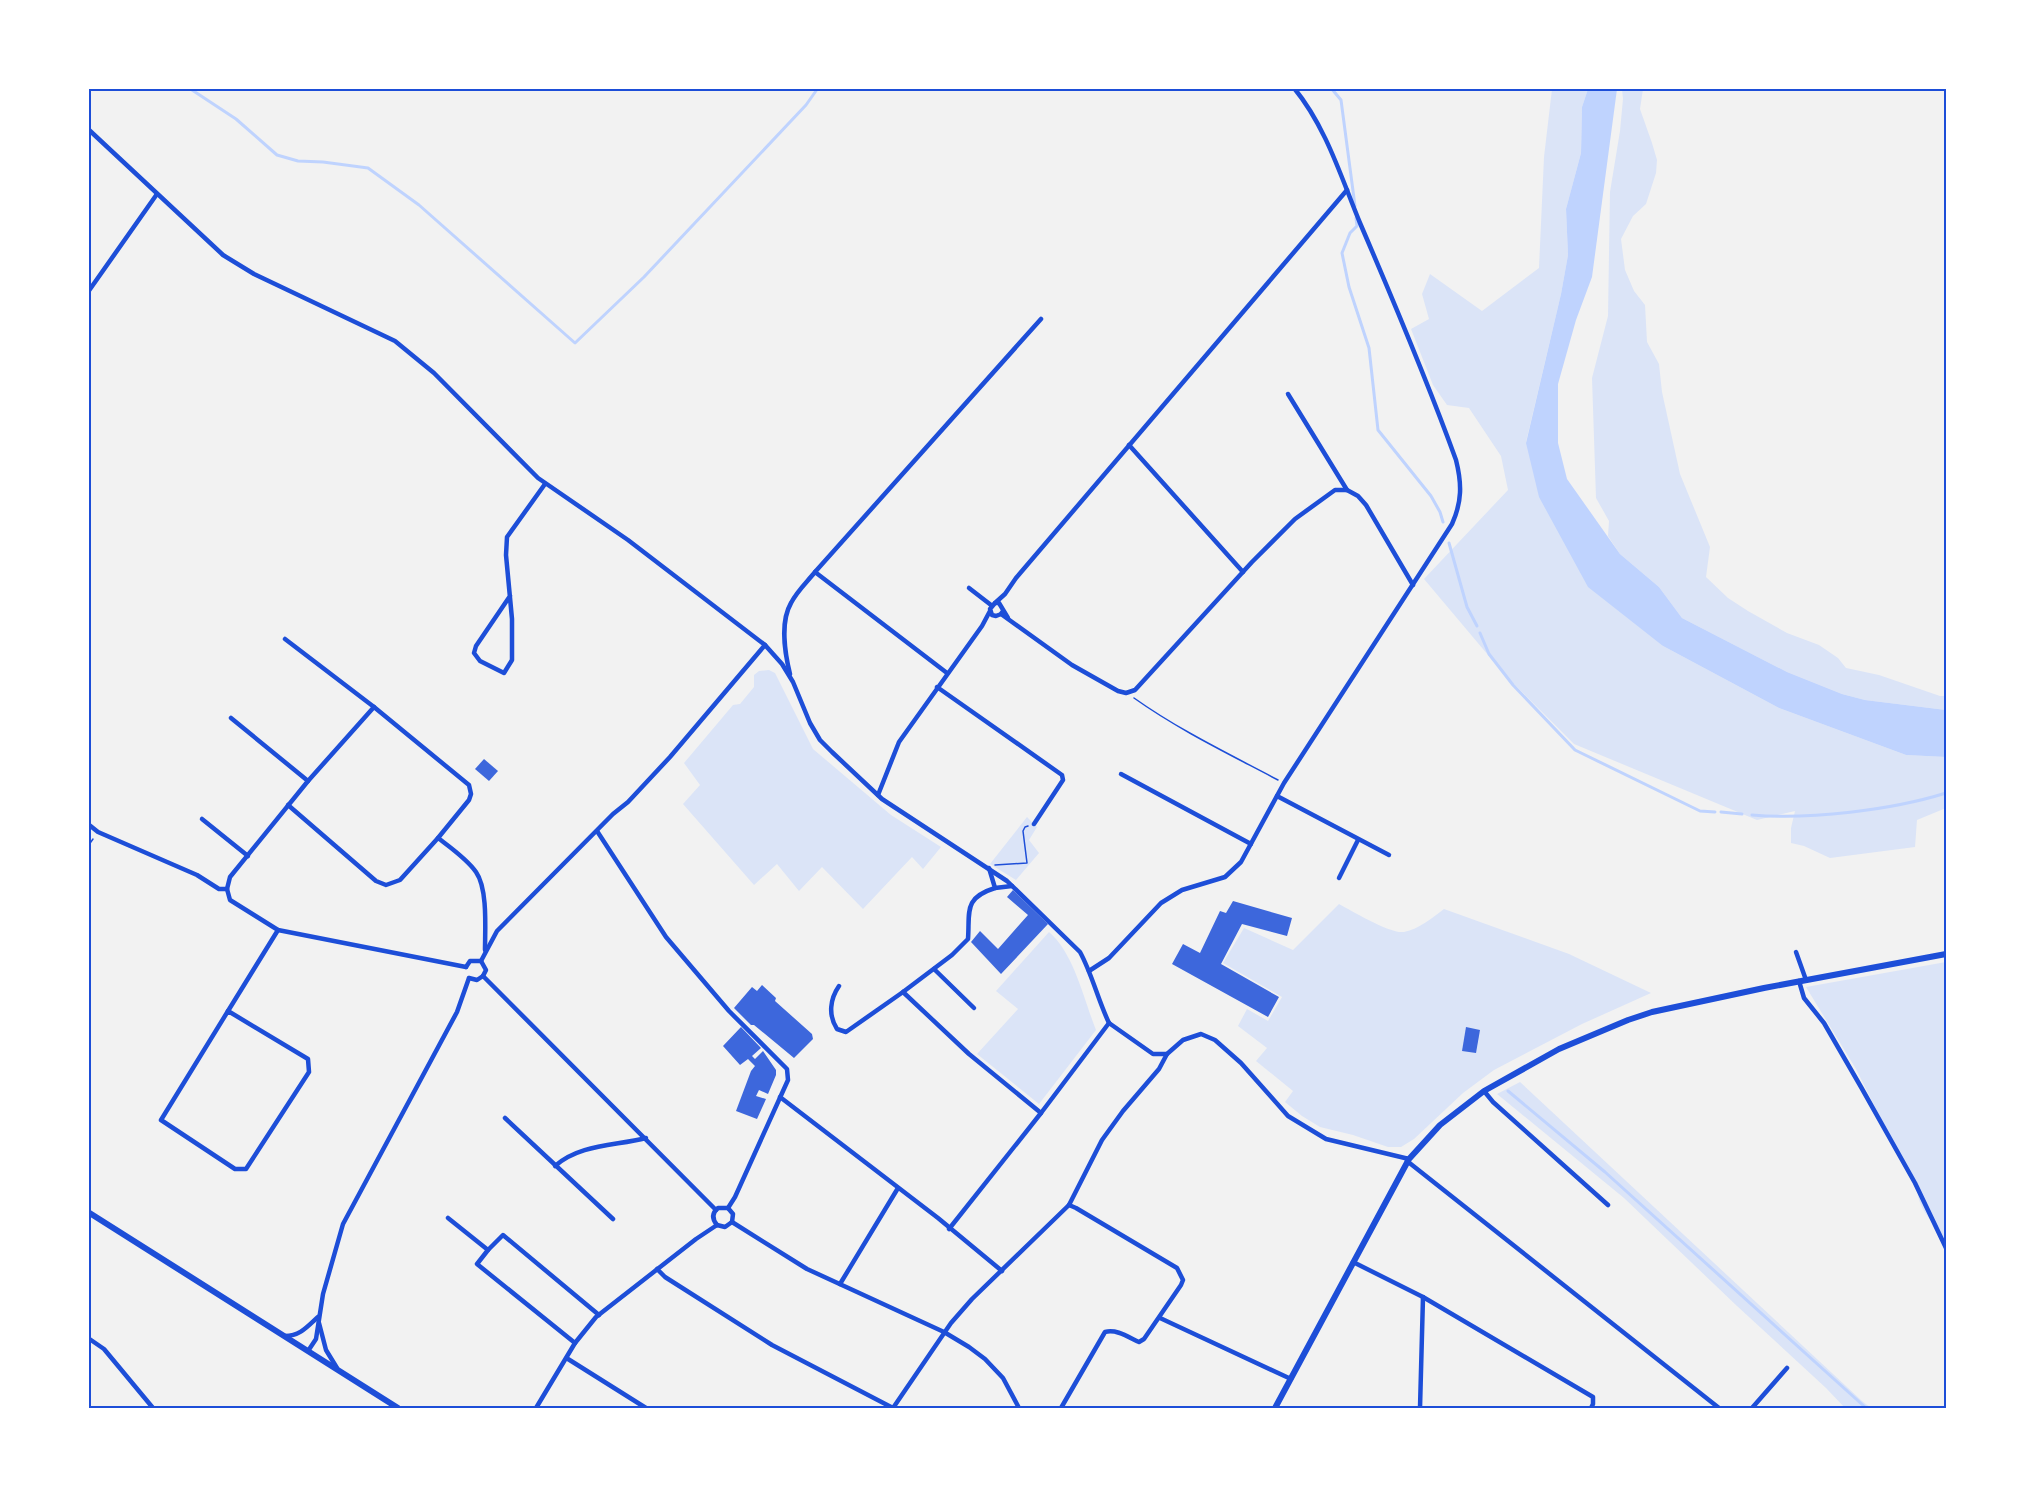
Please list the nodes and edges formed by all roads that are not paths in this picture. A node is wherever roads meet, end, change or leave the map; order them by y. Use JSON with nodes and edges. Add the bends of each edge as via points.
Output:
{"nodes":[{"id":1,"x":1294,"y":88,"type":"edge"},
{"id":2,"x":88,"y":129,"type":"edge"},
{"id":3,"x":1347,"y":190,"type":"junction"},
{"id":4,"x":157,"y":194,"type":"junction"},
{"id":5,"x":88,"y":292,"type":"edge"},
{"id":6,"x":1041,"y":319,"type":"dead end"},
{"id":7,"x":1288,"y":394,"type":"dead end"},
{"id":8,"x":1129,"y":445,"type":"junction"},
{"id":9,"x":545,"y":484,"type":"junction"},
{"id":10,"x":1347,"y":490,"type":"junction"},
{"id":11,"x":815,"y":572,"type":"junction"},
{"id":12,"x":1243,"y":572,"type":"junction"},
{"id":13,"x":1413,"y":585,"type":"junction"},
{"id":14,"x":969,"y":588,"type":"dead end"},
{"id":15,"x":1005,"y":594,"type":"junction"},
{"id":16,"x":510,"y":596,"type":"junction"},
{"id":17,"x":992,"y":607,"type":"junction"},
{"id":18,"x":1001,"y":612,"type":"junction"},
{"id":19,"x":982,"y":626,"type":"junction"},
{"id":20,"x":285,"y":639,"type":"dead end"},
{"id":21,"x":765,"y":645,"type":"junction"},
{"id":22,"x":947,"y":673,"type":"junction"},
{"id":23,"x":793,"y":682,"type":"junction"},
{"id":24,"x":937,"y":687,"type":"junction"},
{"id":25,"x":374,"y":707,"type":"junction"},
{"id":26,"x":231,"y":718,"type":"dead end"},
{"id":27,"x":1121,"y":774,"type":"dead end"},
{"id":28,"x":308,"y":781,"type":"junction"},
{"id":29,"x":878,"y":795,"type":"junction"},
{"id":30,"x":1277,"y":796,"type":"junction"},
{"id":31,"x":288,"y":805,"type":"junction"},
{"id":32,"x":202,"y":819,"type":"dead end"},
{"id":33,"x":88,"y":824,"type":"edge"},
{"id":34,"x":1034,"y":824,"type":"road end"},
{"id":35,"x":597,"y":831,"type":"junction"},
{"id":36,"x":438,"y":838,"type":"junction"},
{"id":37,"x":1358,"y":840,"type":"junction"},
{"id":38,"x":1251,"y":844,"type":"junction"},
{"id":39,"x":1389,"y":855,"type":"dead end"},
{"id":40,"x":248,"y":856,"type":"junction"},
{"id":41,"x":988,"y":868,"type":"junction"},
{"id":42,"x":1339,"y":878,"type":"dead end"},
{"id":43,"x":1012,"y":886,"type":"junction"},
{"id":44,"x":995,"y":888,"type":"junction"},
{"id":45,"x":227,"y":889,"type":"junction"},
{"id":46,"x":278,"y":930,"type":"junction"},
{"id":47,"x":486,"y":950,"type":"junction"},
{"id":48,"x":1796,"y":952,"type":"dead end"},
{"id":49,"x":1947,"y":954,"type":"edge"},
{"id":50,"x":481,"y":962,"type":"junction"},
{"id":51,"x":466,"y":967,"type":"junction"},
{"id":52,"x":934,"y":969,"type":"junction"},
{"id":53,"x":1089,"y":971,"type":"junction"},
{"id":54,"x":483,"y":976,"type":"junction"},
{"id":55,"x":469,"y":978,"type":"junction"},
{"id":56,"x":1803,"y":981,"type":"junction"},
{"id":57,"x":839,"y":986,"type":"dead end"},
{"id":58,"x":903,"y":992,"type":"junction"},
{"id":59,"x":974,"y":1008,"type":"dead end"},
{"id":60,"x":228,"y":1011,"type":"junction"},
{"id":61,"x":1109,"y":1023,"type":"junction"},
{"id":62,"x":1167,"y":1054,"type":"junction"},
{"id":63,"x":1484,"y":1091,"type":"junction"},
{"id":64,"x":780,"y":1097,"type":"junction"},
{"id":65,"x":1041,"y":1113,"type":"junction"},
{"id":66,"x":506,"y":1118,"type":"dead end"},
{"id":67,"x":646,"y":1138,"type":"junction"},
{"id":68,"x":1408,"y":1160,"type":"junction"},
{"id":69,"x":555,"y":1166,"type":"junction"},
{"id":70,"x":898,"y":1188,"type":"junction"},
{"id":71,"x":1608,"y":1204,"type":"dead end"},
{"id":72,"x":1069,"y":1205,"type":"junction"},
{"id":73,"x":728,"y":1208,"type":"junction"},
{"id":74,"x":716,"y":1210,"type":"junction"},
{"id":75,"x":88,"y":1212,"type":"edge"},
{"id":76,"x":448,"y":1218,"type":"dead end"},
{"id":77,"x":613,"y":1219,"type":"dead end"},
{"id":78,"x":732,"y":1222,"type":"junction"},
{"id":79,"x":717,"y":1225,"type":"junction"},
{"id":80,"x":949,"y":1229,"type":"junction"},
{"id":81,"x":1947,"y":1248,"type":"edge"},
{"id":82,"x":488,"y":1250,"type":"junction"},
{"id":83,"x":1353,"y":1262,"type":"junction"},
{"id":84,"x":657,"y":1269,"type":"junction"},
{"id":85,"x":1002,"y":1270,"type":"junction"},
{"id":86,"x":840,"y":1284,"type":"junction"},
{"id":87,"x":1423,"y":1297,"type":"junction"},
{"id":88,"x":599,"y":1315,"type":"junction"},
{"id":89,"x":318,"y":1317,"type":"junction"},
{"id":90,"x":1160,"y":1318,"type":"junction"},
{"id":91,"x":944,"y":1332,"type":"junction"},
{"id":92,"x":283,"y":1336,"type":"junction"},
{"id":93,"x":88,"y":1338,"type":"edge"},
{"id":94,"x":575,"y":1344,"type":"junction"},
{"id":95,"x":308,"y":1351,"type":"junction"},
{"id":96,"x":568,"y":1359,"type":"junction"},
{"id":97,"x":1787,"y":1368,"type":"dead end"},
{"id":98,"x":340,"y":1372,"type":"junction"},
{"id":99,"x":1291,"y":1379,"type":"junction"},
{"id":100,"x":1712,"y":1402,"type":"junction"},
{"id":101,"x":153,"y":1408,"type":"edge"},
{"id":102,"x":398,"y":1408,"type":"edge"},
{"id":103,"x":536,"y":1408,"type":"edge"},
{"id":104,"x":646,"y":1408,"type":"edge"},
{"id":105,"x":893,"y":1408,"type":"edge"},
{"id":106,"x":1019,"y":1408,"type":"edge"},
{"id":107,"x":1061,"y":1408,"type":"edge"},
{"id":108,"x":1275,"y":1408,"type":"edge"},
{"id":109,"x":1420,"y":1408,"type":"edge"},
{"id":110,"x":1591,"y":1408,"type":"edge"},
{"id":111,"x":1707,"y":1408,"type":"edge"},
{"id":112,"x":1719,"y":1408,"type":"edge"},
{"id":113,"x":1752,"y":1408,"type":"edge"}],
"edges":[{"from":1,"to":3,"type":"street","via":[[1308,105]]},
{"from":2,"to":4,"type":"street"},
{"from":3,"to":8,"type":"street"},
{"from":3,"to":13,"type":"street","via":[[1401,318],[1459,473],[1457,512]]},
{"from":4,"to":5,"type":"street"},
{"from":4,"to":9,"type":"street","via":[[235,263],[395,341],[434,374]]},
{"from":6,"to":11,"type":"street"},
{"from":7,"to":10,"type":"street"},
{"from":8,"to":12,"type":"street"},
{"from":8,"to":15,"type":"street"},
{"from":9,"to":16,"type":"street","via":[[507,537]]},
{"from":9,"to":21,"type":"street","via":[[628,540]]},
{"from":10,"to":12,"type":"street","via":[[1335,490],[1295,519]]},
{"from":10,"to":13,"type":"street","via":[[1366,505]]},
{"from":11,"to":22,"type":"street"},
{"from":11,"to":23,"type":"street","via":[[787,612],[785,656]]},
{"from":12,"to":18,"type":"street","via":[[1135,690],[1126,693],[1072,665]]},
{"from":13,"to":30,"type":"street"},
{"from":14,"to":17,"type":"street"},
{"from":15,"to":17,"type":"street"},
{"from":15,"to":18,"type":"street"},
{"from":16,"to":16,"type":"street","via":[[512,660],[504,673],[480,661],[474,653]]},
{"from":17,"to":18,"type":"street"},
{"from":17,"to":18,"type":"street"},
{"from":17,"to":19,"type":"street"},
{"from":18,"to":19,"type":"street"},
{"from":19,"to":22,"type":"street"},
{"from":20,"to":25,"type":"street"},
{"from":21,"to":23,"type":"street"},
{"from":21,"to":35,"type":"street","via":[[670,757]]},
{"from":22,"to":24,"type":"street"},
{"from":23,"to":29,"type":"street","via":[[820,740]]},
{"from":24,"to":29,"type":"street","via":[[899,742]]},
{"from":24,"to":34,"type":"street","via":[[1062,775],[1063,780]]},
{"from":25,"to":28,"type":"street"},
{"from":25,"to":36,"type":"street","via":[[469,785],[469,800]]},
{"from":26,"to":28,"type":"street"},
{"from":27,"to":38,"type":"street"},
{"from":28,"to":31,"type":"street"},
{"from":29,"to":41,"type":"street"},
{"from":30,"to":37,"type":"street"},
{"from":30,"to":38,"type":"street"},
{"from":31,"to":36,"type":"street","via":[[376,881],[386,885],[400,880]]},
{"from":31,"to":40,"type":"street"},
{"from":32,"to":40,"type":"street"},
{"from":33,"to":45,"type":"street","via":[[98,832],[197,875],[219,890]]},
{"from":35,"to":47,"type":"street","via":[[497,931]]},
{"from":35,"to":64,"type":"street","via":[[666,937],[729,1011],[787,1069],[788,1080]]},
{"from":36,"to":47,"type":"street","via":[[478,874]]},
{"from":37,"to":39,"type":"street"},
{"from":37,"to":42,"type":"street"},
{"from":38,"to":53,"type":"street","via":[[1241,862],[1225,877],[1182,890],[1161,903],[1109,958]]},
{"from":40,"to":45,"type":"street","via":[[230,878]]},
{"from":41,"to":43,"type":"street"},
{"from":41,"to":44,"type":"street"},
{"from":43,"to":44,"type":"street"},
{"from":43,"to":53,"type":"street","via":[[1080,952]]},
{"from":44,"to":52,"type":"street","via":[[974,898],[967,916],[968,939]]},
{"from":45,"to":46,"type":"street","via":[[230,900]]},
{"from":46,"to":51,"type":"street"},
{"from":46,"to":60,"type":"street"},
{"from":47,"to":50,"type":"street"},
{"from":48,"to":56,"type":"street"},
{"from":49,"to":56,"type":"street"},
{"from":50,"to":51,"type":"street","via":[[470,961]]},
{"from":50,"to":54,"type":"street","via":[[486,970]]},
{"from":51,"to":55,"type":"street"},
{"from":52,"to":58,"type":"street"},
{"from":52,"to":59,"type":"street"},
{"from":53,"to":61,"type":"street"},
{"from":54,"to":55,"type":"street","via":[[477,980]]},
{"from":54,"to":67,"type":"street"},
{"from":55,"to":89,"type":"street","via":[[457,1012],[343,1224]]},
{"from":56,"to":63,"type":"street","via":[[1628,1020],[1559,1049]]},
{"from":56,"to":81,"type":"street","via":[[1804,998],[1824,1023],[1862,1087]]},
{"from":57,"to":58,"type":"street","via":[[831,1008],[832,1020],[841,1031],[850,1030]]},
{"from":58,"to":65,"type":"street","via":[[969,1054]]},
{"from":60,"to":60,"type":"street","via":[[308,1059],[309,1072],[246,1169],[235,1169],[161,1120]]},
{"from":61,"to":62,"type":"street","via":[[1153,1054]]},
{"from":61,"to":65,"type":"street"},
{"from":62,"to":68,"type":"street","via":[[1184,1040],[1201,1034],[1209,1036],[1301,1126],[1326,1139]]},
{"from":62,"to":72,"type":"street","via":[[1102,1140]]},
{"from":63,"to":68,"type":"street","via":[[1440,1125]]},
{"from":63,"to":71,"type":"street"},
{"from":64,"to":70,"type":"street"},
{"from":64,"to":73,"type":"street"},
{"from":65,"to":80,"type":"street"},
{"from":66,"to":69,"type":"street"},
{"from":67,"to":69,"type":"street","via":[[581,1150]]},
{"from":67,"to":74,"type":"street"},
{"from":68,"to":83,"type":"street"},
{"from":68,"to":100,"type":"street"},
{"from":69,"to":77,"type":"street"},
{"from":70,"to":80,"type":"street"},
{"from":70,"to":86,"type":"street"},
{"from":72,"to":85,"type":"street"},
{"from":72,"to":90,"type":"street","via":[[1177,1268],[1182,1285]]},
{"from":73,"to":74,"type":"street"},
{"from":73,"to":78,"type":"street","via":[[733,1214]]},
{"from":74,"to":79,"type":"street","via":[[713,1218]]},
{"from":75,"to":92,"type":"street"},
{"from":76,"to":82,"type":"street"},
{"from":78,"to":79,"type":"street","via":[[725,1227]]},
{"from":78,"to":86,"type":"street","via":[[807,1269]]},
{"from":79,"to":84,"type":"street"},
{"from":80,"to":85,"type":"street"},
{"from":82,"to":88,"type":"street","via":[[503,1235]]},
{"from":82,"to":94,"type":"street","via":[[477,1264]]},
{"from":83,"to":87,"type":"street"},
{"from":83,"to":99,"type":"street"},
{"from":84,"to":88,"type":"street"},
{"from":84,"to":105,"type":"street","via":[[665,1278],[772,1345]]},
{"from":85,"to":91,"type":"street"},
{"from":86,"to":91,"type":"street"},
{"from":87,"to":109,"type":"street"},
{"from":87,"to":110,"type":"street","via":[[1593,1397]]},
{"from":88,"to":94,"type":"street"},
{"from":89,"to":92,"type":"street","via":[[304,1331]]},
{"from":89,"to":95,"type":"street","via":[[316,1339]]},
{"from":89,"to":98,"type":"street","via":[[326,1350]]},
{"from":90,"to":99,"type":"street"},
{"from":90,"to":107,"type":"street","via":[[1139,1342],[1119,1332],[1105,1332]]},
{"from":91,"to":105,"type":"street"},
{"from":91,"to":106,"type":"street","via":[[998,1371]]},
{"from":92,"to":95,"type":"street"},
{"from":93,"to":101,"type":"street","via":[[104,1349]]},
{"from":94,"to":96,"type":"street"},
{"from":95,"to":98,"type":"street"},
{"from":96,"to":103,"type":"street"},
{"from":96,"to":104,"type":"street"},
{"from":97,"to":113,"type":"street"},
{"from":98,"to":102,"type":"street"},
{"from":99,"to":108,"type":"street"},
{"from":100,"to":111,"type":"street"},
{"from":100,"to":112,"type":"street"}]}
